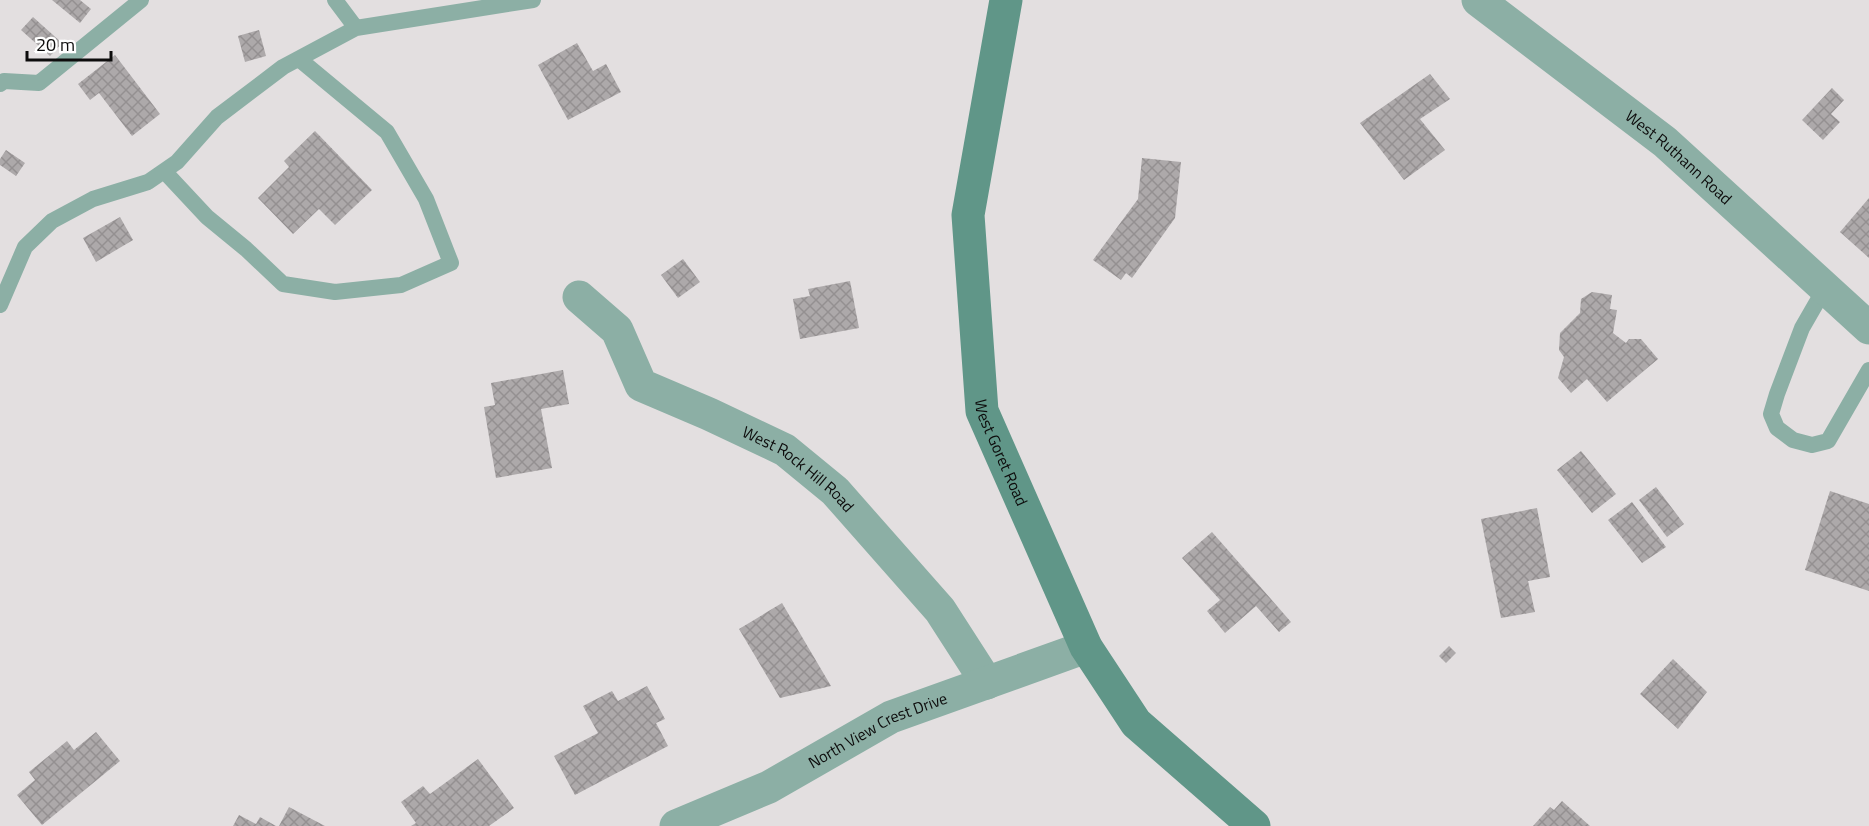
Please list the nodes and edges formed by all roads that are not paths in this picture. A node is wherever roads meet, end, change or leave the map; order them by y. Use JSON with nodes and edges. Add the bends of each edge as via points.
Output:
{"nodes":[{"id":1,"x":141,"y":0,"type":"edge"},
{"id":2,"x":335,"y":0,"type":"edge"},
{"id":3,"x":532,"y":0,"type":"edge"},
{"id":4,"x":1006,"y":0,"type":"edge"},
{"id":5,"x":1478,"y":0,"type":"edge"},
{"id":6,"x":356,"y":28,"type":"junction"},
{"id":7,"x":299,"y":59,"type":"junction"},
{"id":8,"x":0,"y":84,"type":"edge"},
{"id":9,"x":164,"y":171,"type":"junction"},
{"id":10,"x":1825,"y":288,"type":"junction"},
{"id":11,"x":579,"y":297,"type":"dead end"},
{"id":12,"x":0,"y":305,"type":"edge"},
{"id":13,"x":1869,"y":328,"type":"edge"},
{"id":14,"x":1869,"y":370,"type":"edge"},
{"id":15,"x":1086,"y":647,"type":"junction"},
{"id":16,"x":987,"y":683,"type":"junction"},
{"id":17,"x":676,"y":826,"type":"edge"},
{"id":18,"x":1254,"y":826,"type":"edge"}],
"edges":[{"from":1,"to":8,"type":"lane","via":[[39,83]]},
{"from":2,"to":6,"type":"lane"},
{"from":3,"to":6,"type":"lane"},
{"from":4,"to":15,"type":"street","name":"West Goret Road","via":[[968,215],[982,411]]},
{"from":5,"to":10,"type":"street","name":"West Ruthann Road","via":[[1665,142]]},
{"from":6,"to":7,"type":"lane"},
{"from":7,"to":9,"type":"lane","via":[[217,117]]},
{"from":7,"to":9,"type":"lane","via":[[387,132],[426,199],[452,263],[401,285],[335,292],[283,284],[207,217]]},
{"from":9,"to":12,"type":"lane","via":[[148,182],[93,199],[52,221],[25,247]]},
{"from":10,"to":13,"type":"street","name":"West Ruthann Road"},
{"from":10,"to":14,"type":"lane","via":[[1802,328],[1777,394],[1771,414],[1777,428],[1792,440],[1812,445],[1828,441]]},
{"from":11,"to":16,"type":"street","name":"West Rock Hill Road","via":[[617,330],[641,385],[785,450],[835,491],[940,610]]},
{"from":15,"to":16,"type":"street","name":"North View Crest Drive"},
{"from":15,"to":18,"type":"street","name":"West Goret Road","via":[[1136,723]]},
{"from":16,"to":17,"type":"street","name":"North View Crest Drive","via":[[891,717],[769,788]]}]}
